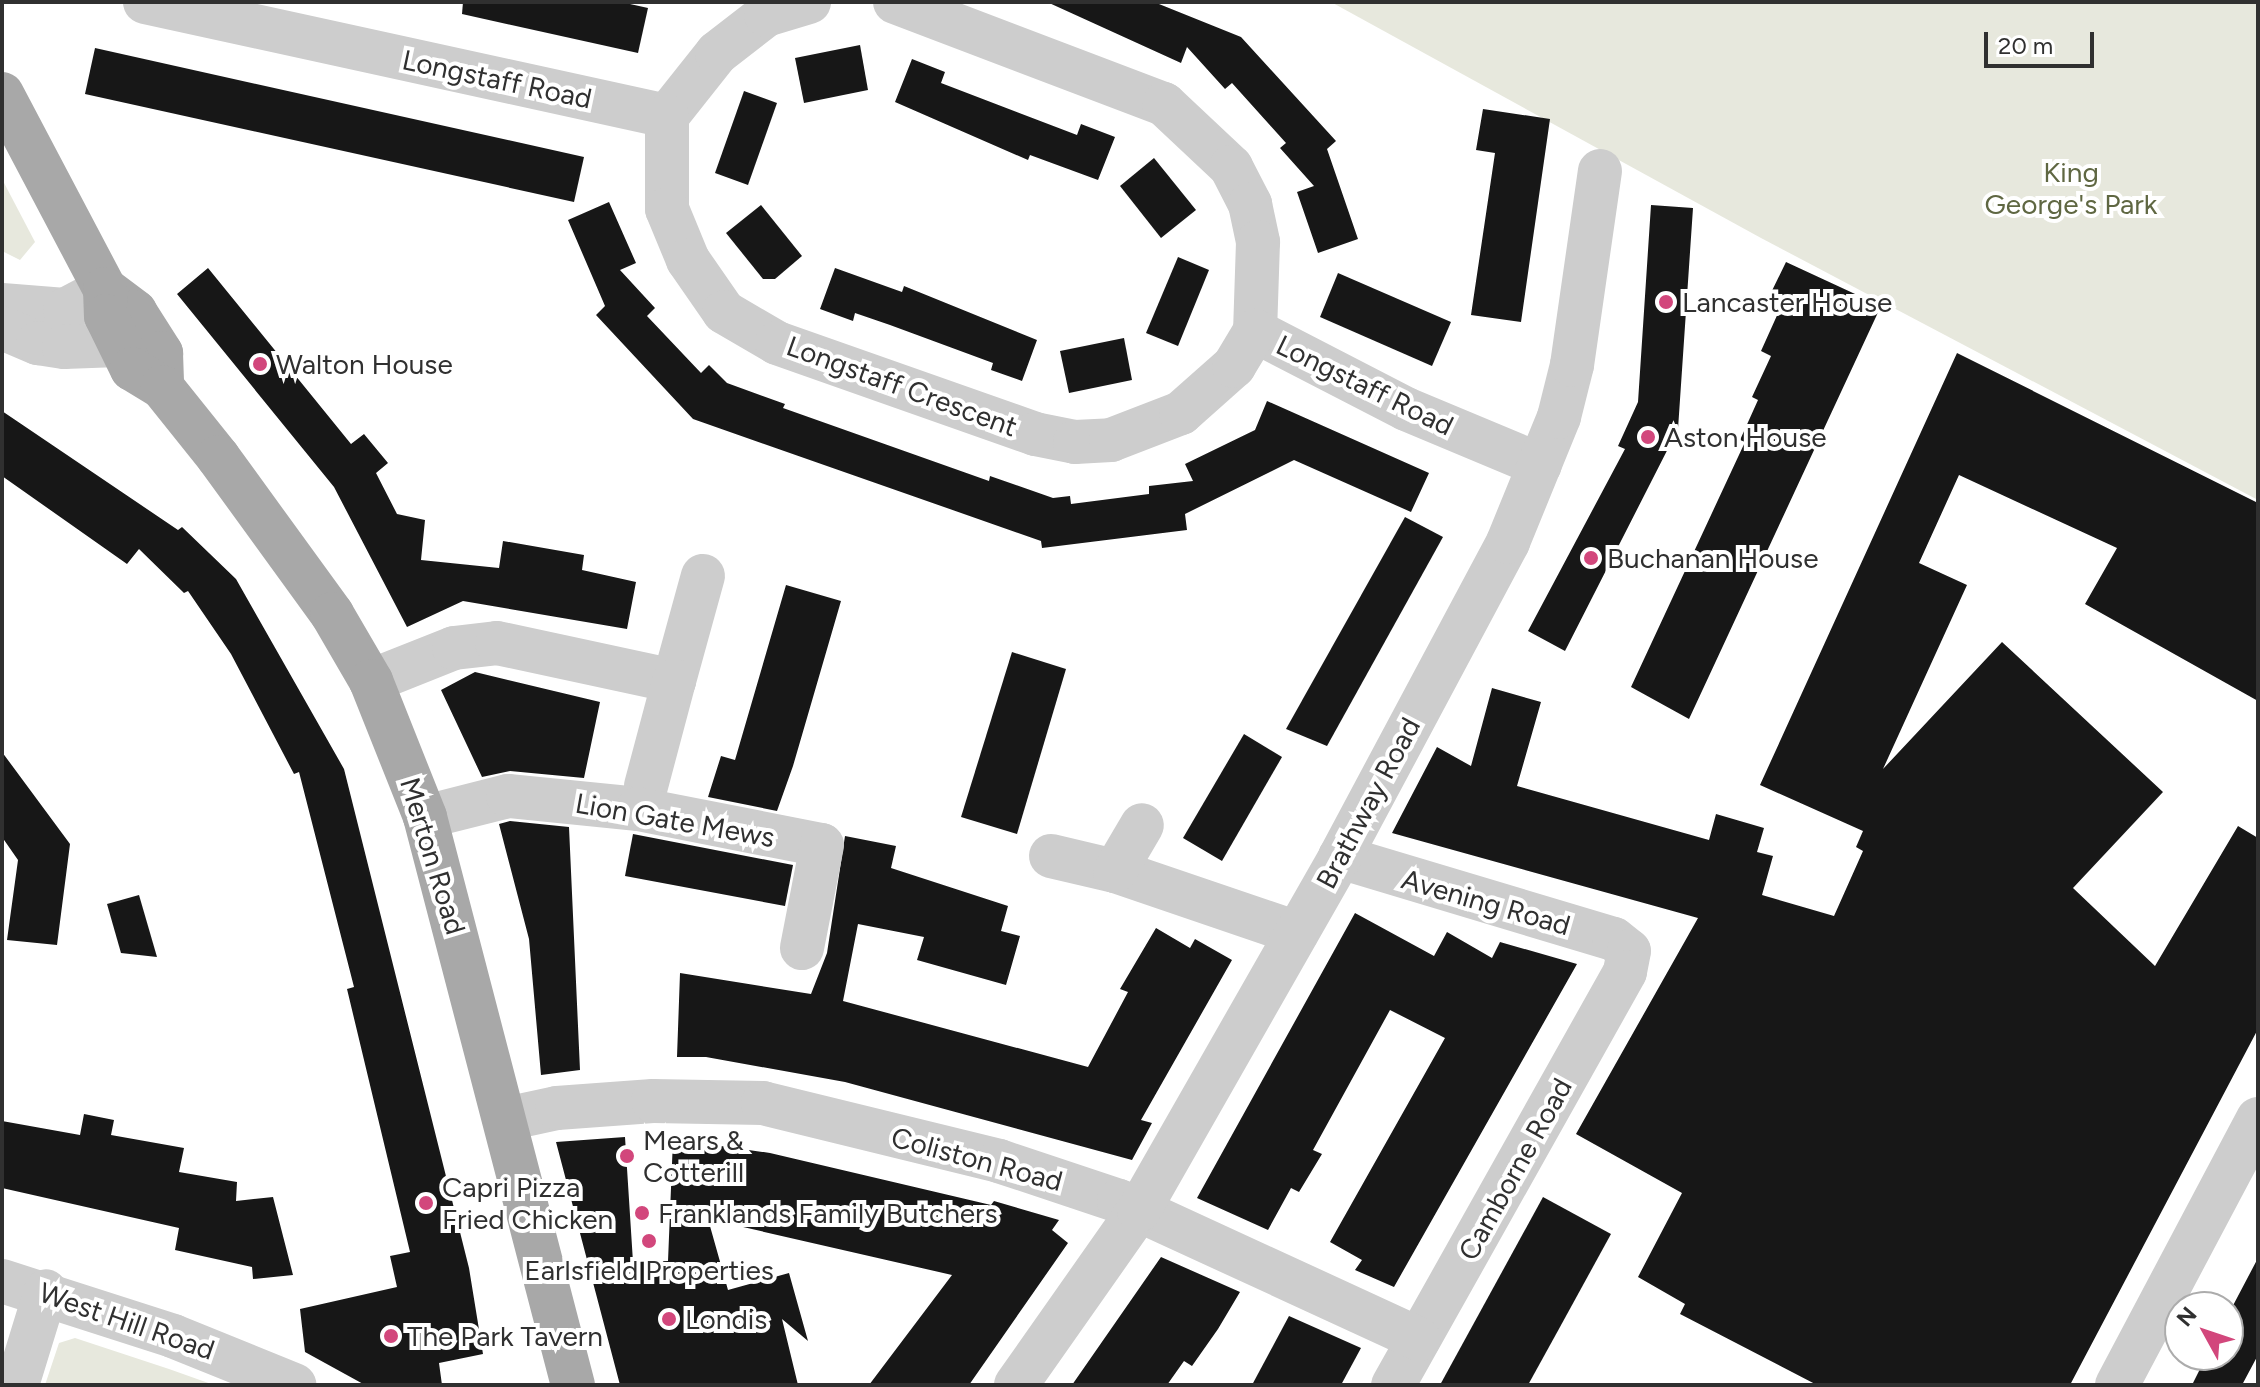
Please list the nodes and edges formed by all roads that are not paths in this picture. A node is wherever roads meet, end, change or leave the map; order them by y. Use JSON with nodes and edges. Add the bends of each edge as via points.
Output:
{"nodes":[{"id":1,"x":145,"y":2,"type":"edge"},
{"id":2,"x":809,"y":2,"type":"edge"},
{"id":3,"x":895,"y":2,"type":"edge"},
{"id":4,"x":2,"y":94,"type":"edge"},
{"id":5,"x":667,"y":116,"type":"junction"},
{"id":6,"x":1600,"y":171,"type":"dead end"},
{"id":7,"x":105,"y":289,"type":"junction"},
{"id":8,"x":2,"y":305,"type":"edge"},
{"id":9,"x":2,"y":328,"type":"edge"},
{"id":10,"x":1255,"y":331,"type":"junction"},
{"id":11,"x":118,"y":345,"type":"junction"},
{"id":12,"x":162,"y":387,"type":"junction"},
{"id":13,"x":1540,"y":465,"type":"junction"},
{"id":14,"x":703,"y":576,"type":"dead end"},
{"id":15,"x":371,"y":681,"type":"junction"},
{"id":16,"x":674,"y":681,"type":"junction"},
{"id":17,"x":646,"y":786,"type":"dead end"},
{"id":18,"x":425,"y":817,"type":"junction"},
{"id":19,"x":1142,"y":825,"type":"dead end"},
{"id":20,"x":1051,"y":856,"type":"dead end"},
{"id":21,"x":1340,"y":857,"type":"junction"},
{"id":22,"x":1115,"y":871,"type":"junction"},
{"id":23,"x":1297,"y":933,"type":"junction"},
{"id":24,"x":802,"y":948,"type":"dead end"},
{"id":25,"x":1629,"y":951,"type":"joint"},
{"id":26,"x":506,"y":1119,"type":"junction"},
{"id":27,"x":2258,"y":1119,"type":"edge"},
{"id":28,"x":1139,"y":1210,"type":"junction"},
{"id":29,"x":2,"y":1281,"type":"edge"},
{"id":30,"x":46,"y":1291,"type":"junction"},
{"id":31,"x":1419,"y":1339,"type":"junction"},
{"id":32,"x":17,"y":1385,"type":"edge"},
{"id":33,"x":294,"y":1385,"type":"edge"},
{"id":34,"x":573,"y":1385,"type":"edge"},
{"id":35,"x":1016,"y":1385,"type":"edge"},
{"id":36,"x":1393,"y":1385,"type":"edge"},
{"id":37,"x":2117,"y":1385,"type":"edge"}],
"edges":[{"from":1,"to":5,"type":"street","name":"Longstaff Road"},
{"from":2,"to":5,"type":"street","via":[[766,15],[717,53]]},
{"from":3,"to":10,"type":"street","name":"Longstaff Road","via":[[1164,104],[1205,137],[1231,167],[1250,204],[1258,242]]},
{"from":4,"to":7,"type":"main road"},
{"from":5,"to":10,"type":"street","name":"Longstaff Crescent","via":[[667,209],[688,260],[724,312],[777,343],[1035,434],[1075,442],[1111,440],[1181,413],[1234,366]]},
{"from":6,"to":13,"type":"street","name":"Brathway Road","via":[[1572,365]]},
{"from":7,"to":8,"type":"street","via":[[65,310]]},
{"from":7,"to":11,"type":"main road","name":"Merton Road","via":[[106,316]]},
{"from":7,"to":12,"type":"main road","via":[[135,312],[161,353]]},
{"from":9,"to":11,"type":"street","via":[[64,347]]},
{"from":10,"to":13,"type":"street","name":"Longstaff Road","via":[[1406,409]]},
{"from":11,"to":12,"type":"main road","name":"Merton Road","via":[[132,369]]},
{"from":12,"to":15,"type":"main road","name":"Merton Road","via":[[288,549]]},
{"from":13,"to":21,"type":"street","name":"Brathway Road","via":[[1508,542]]},
{"from":14,"to":16,"type":"street"},
{"from":15,"to":16,"type":"street","via":[[454,648],[497,643]]},
{"from":15,"to":18,"type":"main road","name":"Merton Road"},
{"from":16,"to":17,"type":"street"},
{"from":18,"to":24,"type":"street","name":"Lion Gate Mews","via":[[508,796],[638,809],[822,845]]},
{"from":18,"to":26,"type":"main road","name":"Merton Road"},
{"from":19,"to":22,"type":"street"},
{"from":20,"to":22,"type":"street"},
{"from":21,"to":23,"type":"street","name":"Brathway Road"},
{"from":21,"to":25,"type":"street","name":"Avening Road","via":[[1614,939]]},
{"from":22,"to":23,"type":"street"},
{"from":23,"to":28,"type":"street","name":"Brathway Road"},
{"from":25,"to":31,"type":"street","name":"Camborne Road","via":[[1625,972]]},
{"from":26,"to":28,"type":"street","name":"Coliston Road","via":[[653,1101],[763,1103],[999,1161]]},
{"from":26,"to":34,"type":"main road","name":"Merton Road"},
{"from":27,"to":37,"type":"street"},
{"from":28,"to":31,"type":"street","name":"Coliston Road"},
{"from":28,"to":35,"type":"street","name":"Brathway Road"},
{"from":29,"to":30,"type":"street","name":"West Hill Road"},
{"from":30,"to":32,"type":"street"},
{"from":30,"to":33,"type":"street","name":"West Hill Road"},
{"from":31,"to":36,"type":"street","name":"Camborne Road"}]}
